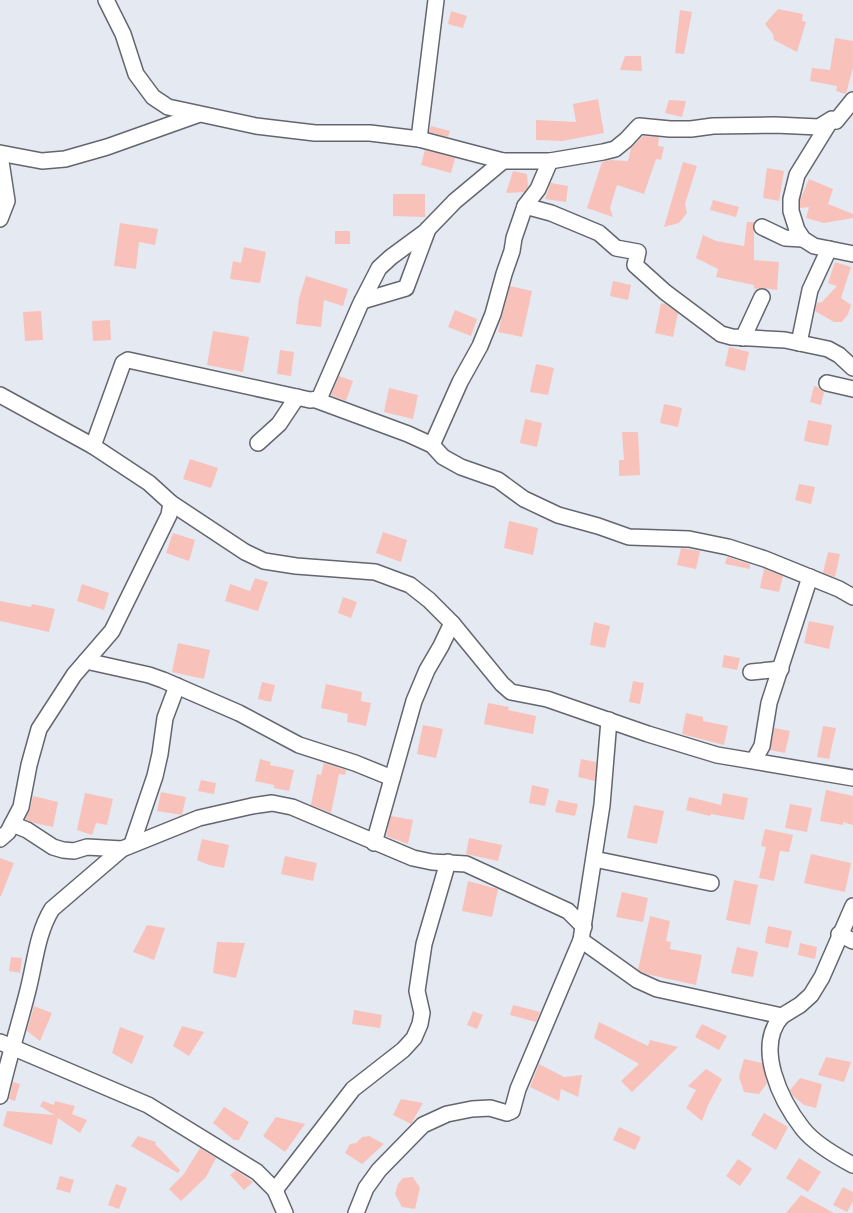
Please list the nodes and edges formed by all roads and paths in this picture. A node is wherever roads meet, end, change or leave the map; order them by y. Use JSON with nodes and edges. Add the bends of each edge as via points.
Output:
{"nodes":[{"id":1,"x":106,"y":0,"type":"edge"},
{"id":2,"x":436,"y":0,"type":"edge"},
{"id":3,"x":853,"y":100,"type":"edge"},
{"id":4,"x":198,"y":114,"type":"junction"},
{"id":5,"x":832,"y":119,"type":"junction"},
{"id":6,"x":419,"y":139,"type":"junction"},
{"id":7,"x":0,"y":154,"type":"edge"},
{"id":8,"x":504,"y":161,"type":"junction"},
{"id":9,"x":550,"y":161,"type":"junction"},
{"id":10,"x":525,"y":206,"type":"junction"},
{"id":11,"x":0,"y":219,"type":"edge"},
{"id":12,"x":762,"y":227,"type":"dead end"},
{"id":13,"x":428,"y":229,"type":"junction"},
{"id":14,"x":803,"y":239,"type":"junction"},
{"id":15,"x":828,"y":249,"type":"junction"},
{"id":16,"x":853,"y":254,"type":"edge"},
{"id":17,"x":762,"y":297,"type":"dead end"},
{"id":18,"x":362,"y":301,"type":"junction"},
{"id":19,"x":743,"y":338,"type":"junction"},
{"id":20,"x":799,"y":343,"type":"junction"},
{"id":21,"x":853,"y":368,"type":"edge"},
{"id":22,"x":827,"y":383,"type":"dead end"},
{"id":23,"x":853,"y":389,"type":"edge"},
{"id":24,"x":0,"y":395,"type":"edge"},
{"id":25,"x":297,"y":397,"type":"junction"},
{"id":26,"x":316,"y":400,"type":"junction"},
{"id":27,"x":258,"y":443,"type":"dead end"},
{"id":28,"x":432,"y":445,"type":"junction"},
{"id":29,"x":92,"y":446,"type":"junction"},
{"id":30,"x":170,"y":503,"type":"junction"},
{"id":31,"x":810,"y":577,"type":"junction"},
{"id":32,"x":853,"y":597,"type":"edge"},
{"id":33,"x":452,"y":623,"type":"junction"},
{"id":34,"x":86,"y":661,"type":"junction"},
{"id":35,"x":781,"y":669,"type":"junction"},
{"id":36,"x":751,"y":672,"type":"dead end"},
{"id":37,"x":177,"y":686,"type":"junction"},
{"id":38,"x":609,"y":720,"type":"junction"},
{"id":39,"x":754,"y":760,"type":"junction"},
{"id":40,"x":392,"y":778,"type":"junction"},
{"id":41,"x":853,"y":778,"type":"edge"},
{"id":42,"x":8,"y":820,"type":"edge"},
{"id":43,"x":0,"y":839,"type":"edge"},
{"id":44,"x":374,"y":843,"type":"junction"},
{"id":45,"x":127,"y":846,"type":"junction"},
{"id":46,"x":594,"y":860,"type":"junction"},
{"id":47,"x":448,"y":862,"type":"junction"},
{"id":48,"x":711,"y":883,"type":"dead end"},
{"id":49,"x":853,"y":906,"type":"edge"},
{"id":50,"x":582,"y":934,"type":"junction"},
{"id":51,"x":846,"y":938,"type":"edge"},
{"id":52,"x":782,"y":1016,"type":"junction"},
{"id":53,"x":6,"y":1044,"type":"edge"},
{"id":54,"x":0,"y":1096,"type":"edge"},
{"id":55,"x":853,"y":1165,"type":"edge"},
{"id":56,"x":275,"y":1190,"type":"junction"},
{"id":57,"x":285,"y":1213,"type":"edge"},
{"id":58,"x":356,"y":1213,"type":"edge"}],
"edges":[{"from":1,"to":4,"type":"street","via":[[123,34],[136,74],[146,88],[168,107]]},
{"from":2,"to":6,"type":"street"},
{"from":3,"to":5,"type":"street","via":[[836,121]]},
{"from":4,"to":6,"type":"street","via":[[256,126],[315,133],[370,133]]},
{"from":4,"to":7,"type":"street","via":[[65,159],[42,161]]},
{"from":5,"to":9,"type":"street","via":[[819,127],[766,125],[670,129],[639,126],[615,149]]},
{"from":5,"to":14,"type":"street","via":[[797,175],[791,199],[797,230]]},
{"from":6,"to":8,"type":"street"},
{"from":7,"to":11,"type":"street","via":[[7,201]]},
{"from":8,"to":9,"type":"street"},
{"from":8,"to":13,"type":"street","via":[[455,201]]},
{"from":9,"to":10,"type":"street","via":[[538,189]]},
{"from":10,"to":19,"type":"street","via":[[599,233],[616,248],[638,252],[635,265],[666,292],[717,332]]},
{"from":10,"to":28,"type":"street","via":[[493,314]]},
{"from":12,"to":14,"type":"street","via":[[785,238]]},
{"from":13,"to":18,"type":"street","via":[[379,268]]},
{"from":13,"to":18,"type":"street","via":[[406,288]]},
{"from":14,"to":15,"type":"street"},
{"from":15,"to":16,"type":"street"},
{"from":15,"to":20,"type":"street","via":[[810,290]]},
{"from":17,"to":19,"type":"street"},
{"from":18,"to":26,"type":"street","via":[[319,400]]},
{"from":19,"to":20,"type":"street"},
{"from":20,"to":21,"type":"street","via":[[828,349]]},
{"from":22,"to":23,"type":"street"},
{"from":24,"to":29,"type":"street"},
{"from":25,"to":26,"type":"street"},
{"from":25,"to":27,"type":"street","via":[[279,424]]},
{"from":25,"to":29,"type":"street","via":[[128,360],[123,363]]},
{"from":26,"to":28,"type":"street"},
{"from":28,"to":31,"type":"street","via":[[443,457],[498,480],[524,499],[558,515],[629,537],[689,539],[728,547]]},
{"from":29,"to":30,"type":"street","via":[[149,483]]},
{"from":30,"to":33,"type":"street","via":[[264,561],[375,572],[410,585]]},
{"from":30,"to":34,"type":"street","via":[[169,515],[112,631]]},
{"from":31,"to":32,"type":"street"},
{"from":31,"to":35,"type":"street"},
{"from":33,"to":38,"type":"street","via":[[506,689]]},
{"from":33,"to":40,"type":"street","via":[[426,670],[414,701]]},
{"from":34,"to":37,"type":"street","via":[[149,675]]},
{"from":34,"to":42,"type":"street","via":[[39,729],[21,807]]},
{"from":35,"to":36,"type":"street"},
{"from":35,"to":39,"type":"street","via":[[769,703],[762,746]]},
{"from":37,"to":40,"type":"street","via":[[239,713],[299,745]]},
{"from":37,"to":45,"type":"street","via":[[165,718],[155,776]]},
{"from":38,"to":39,"type":"street","via":[[717,755]]},
{"from":38,"to":46,"type":"street"},
{"from":39,"to":41,"type":"street"},
{"from":40,"to":44,"type":"street"},
{"from":42,"to":43,"type":"street","via":[[8,832]]},
{"from":42,"to":45,"type":"street","via":[[63,850]]},
{"from":44,"to":45,"type":"street","via":[[292,807],[272,803],[199,818]]},
{"from":44,"to":47,"type":"street","via":[[413,858]]},
{"from":45,"to":53,"type":"street","via":[[59,902],[45,920],[29,990]]},
{"from":46,"to":48,"type":"street"},
{"from":46,"to":50,"type":"street"},
{"from":47,"to":50,"type":"street","via":[[466,864],[568,910]]},
{"from":47,"to":56,"type":"street","via":[[424,944],[417,991],[422,1013],[414,1038],[353,1089]]},
{"from":49,"to":51,"type":"street","via":[[841,935]]},
{"from":50,"to":52,"type":"street","via":[[637,980],[657,990]]},
{"from":50,"to":58,"type":"street","via":[[518,1089],[512,1111],[472,1108],[447,1114],[423,1125],[379,1170],[366,1188]]},
{"from":51,"to":52,"type":"street","via":[[811,996]]},
{"from":52,"to":55,"type":"street","via":[[773,1029],[769,1047],[783,1095],[804,1129],[820,1144]]},
{"from":53,"to":54,"type":"street"},
{"from":53,"to":56,"type":"street","via":[[148,1105],[257,1172]]},
{"from":56,"to":57,"type":"street"}]}
